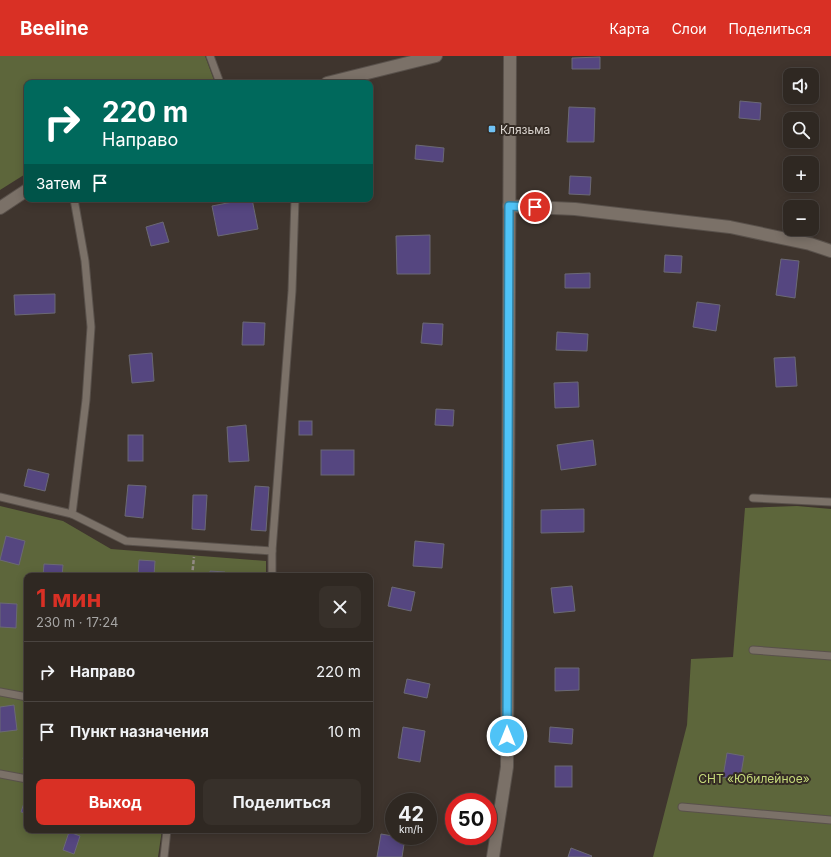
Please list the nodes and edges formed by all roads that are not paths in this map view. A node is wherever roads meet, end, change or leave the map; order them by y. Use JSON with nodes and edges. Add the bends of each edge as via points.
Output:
{"nodes":[{"id":1,"x":210,"y":56,"type":"edge"},
{"id":2,"x":436,"y":56,"type":"edge"},
{"id":3,"x":510,"y":56,"type":"edge"},
{"id":4,"x":219,"y":80,"type":"edge"},
{"id":5,"x":339,"y":80,"type":"edge"},
{"id":6,"x":24,"y":192,"type":"edge"},
{"id":7,"x":75,"y":202,"type":"edge"},
{"id":8,"x":295,"y":202,"type":"edge"},
{"id":9,"x":509,"y":206,"type":"junction"},
{"id":10,"x":0,"y":208,"type":"edge"},
{"id":11,"x":831,"y":251,"type":"edge"},
{"id":12,"x":0,"y":497,"type":"edge"},
{"id":13,"x":753,"y":498,"type":"dead end"},
{"id":14,"x":831,"y":502,"type":"edge"},
{"id":15,"x":72,"y":514,"type":"junction"},
{"id":16,"x":272,"y":551,"type":"junction"},
{"id":17,"x":272,"y":573,"type":"edge"},
{"id":18,"x":753,"y":650,"type":"dead end"},
{"id":19,"x":831,"y":656,"type":"edge"},
{"id":20,"x":0,"y":692,"type":"edge"},
{"id":21,"x":24,"y":696,"type":"edge"},
{"id":22,"x":0,"y":774,"type":"edge"},
{"id":23,"x":24,"y":778,"type":"edge"},
{"id":24,"x":682,"y":807,"type":"dead end"},
{"id":25,"x":831,"y":820,"type":"edge"},
{"id":26,"x":167,"y":833,"type":"edge"},
{"id":27,"x":164,"y":857,"type":"edge"},
{"id":28,"x":493,"y":857,"type":"edge"}],
"edges":[{"from":1,"to":4,"type":"lane"},
{"from":2,"to":5,"type":"main road"},
{"from":3,"to":9,"type":"main road"},
{"from":6,"to":10,"type":"main road"},
{"from":7,"to":15,"type":"lane","via":[[85,261],[91,327],[86,400]]},
{"from":8,"to":16,"type":"lane","via":[[292,290]]},
{"from":9,"to":11,"type":"main road","via":[[575,209],[730,227]]},
{"from":9,"to":28,"type":"main road","via":[[507,767]]},
{"from":12,"to":15,"type":"lane"},
{"from":13,"to":14,"type":"lane"},
{"from":15,"to":16,"type":"lane","via":[[126,541]]},
{"from":16,"to":17,"type":"lane"},
{"from":18,"to":19,"type":"lane"},
{"from":20,"to":21,"type":"lane"},
{"from":22,"to":23,"type":"lane"},
{"from":24,"to":25,"type":"lane"},
{"from":26,"to":27,"type":"lane"}]}
